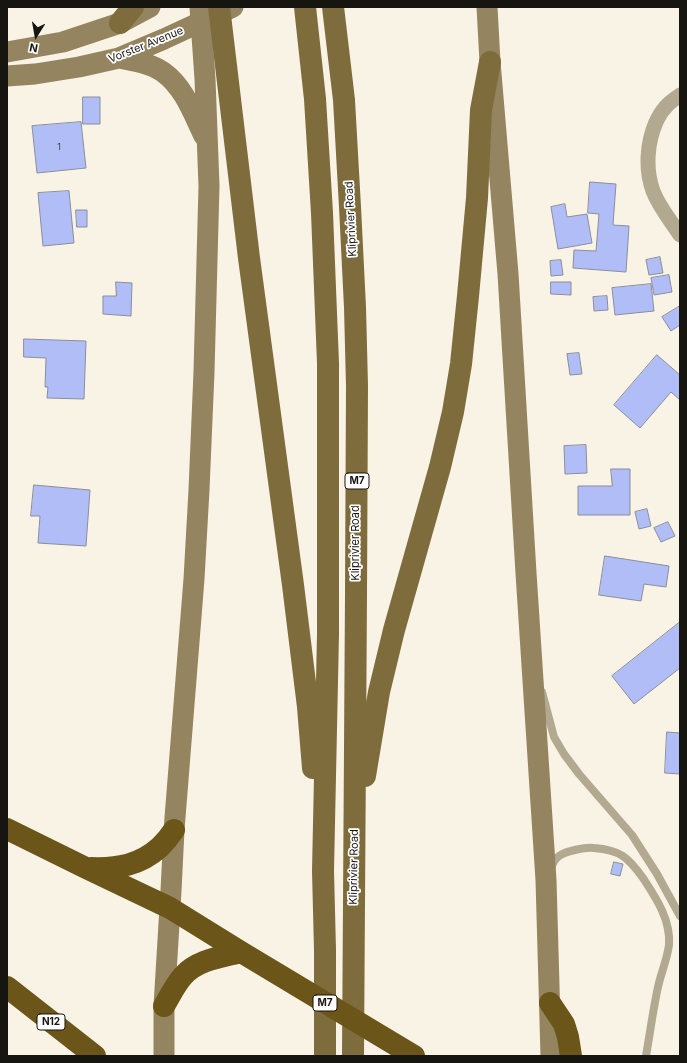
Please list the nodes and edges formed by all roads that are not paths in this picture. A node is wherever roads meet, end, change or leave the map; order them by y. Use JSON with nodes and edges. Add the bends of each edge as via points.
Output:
{"nodes":[{"id":1,"x":150,"y":7,"type":"edge"},
{"id":2,"x":305,"y":7,"type":"edge"},
{"id":3,"x":333,"y":7,"type":"edge"},
{"id":4,"x":487,"y":7,"type":"edge"},
{"id":5,"x":215,"y":11,"type":"edge"},
{"id":6,"x":127,"y":15,"type":"edge"},
{"id":7,"x":7,"y":52,"type":"edge"},
{"id":8,"x":119,"y":58,"type":"junction"},
{"id":9,"x":490,"y":62,"type":"junction"},
{"id":10,"x":7,"y":76,"type":"edge"},
{"id":11,"x":680,"y":95,"type":"edge"},
{"id":12,"x":208,"y":144,"type":"junction"},
{"id":13,"x":680,"y":235,"type":"edge"},
{"id":14,"x":531,"y":651,"type":"junction"},
{"id":15,"x":7,"y":829,"type":"edge"},
{"id":16,"x":174,"y":830,"type":"junction"},
{"id":17,"x":354,"y":841,"type":"junction"},
{"id":18,"x":84,"y":867,"type":"junction"},
{"id":19,"x":323,"y":871,"type":"junction"},
{"id":20,"x":546,"y":880,"type":"junction"},
{"id":21,"x":170,"y":908,"type":"junction"},
{"id":22,"x":680,"y":916,"type":"edge"},
{"id":23,"x":241,"y":952,"type":"junction"},
{"id":24,"x":7,"y":987,"type":"edge"},
{"id":25,"x":550,"y":1003,"type":"junction"},
{"id":26,"x":164,"y":1013,"type":"junction"},
{"id":27,"x":95,"y":1056,"type":"edge"},
{"id":28,"x":164,"y":1056,"type":"edge"},
{"id":29,"x":325,"y":1056,"type":"edge"},
{"id":30,"x":353,"y":1056,"type":"edge"},
{"id":31,"x":414,"y":1056,"type":"edge"},
{"id":32,"x":552,"y":1056,"type":"edge"},
{"id":33,"x":571,"y":1056,"type":"edge"},
{"id":34,"x":646,"y":1056,"type":"edge"}],
"edges":[{"from":1,"to":6,"type":"main road"},
{"from":2,"to":19,"type":"main road","number":"M7","via":[[315,99],[322,206],[328,363],[328,634]]},
{"from":3,"to":17,"type":"main road","name":"Kliprivier Road","number":"M7","via":[[344,100],[355,307],[357,418]]},
{"from":4,"to":9,"type":"main road"},
{"from":5,"to":8,"type":"main road","name":"Vorster Avenue","via":[[164,39]]},
{"from":5,"to":12,"type":"main road","via":[[205,79]]},
{"from":5,"to":19,"type":"main road","via":[[293,585],[308,706]]},
{"from":6,"to":7,"type":"main road","via":[[63,42]]},
{"from":8,"to":10,"type":"main road","name":"Vorster Avenue","via":[[79,67]]},
{"from":8,"to":12,"type":"main road","via":[[156,68],[177,84]]},
{"from":9,"to":14,"type":"main road","via":[[508,274]]},
{"from":9,"to":17,"type":"main road","via":[[482,110],[477,198],[461,364],[440,467],[379,692]]},
{"from":11,"to":13,"type":"street","via":[[664,108],[658,118],[648,149],[653,190]]},
{"from":12,"to":16,"type":"main road","via":[[207,279],[200,483]]},
{"from":14,"to":20,"type":"main road"},
{"from":14,"to":22,"type":"lane","via":[[554,737],[579,774],[632,835],[658,874]]},
{"from":15,"to":18,"type":"highway"},
{"from":16,"to":18,"type":"highway","via":[[160,847],[142,860],[123,867]]},
{"from":16,"to":21,"type":"main road"},
{"from":17,"to":30,"type":"main road","name":"Kliprivier Road","number":"M7"},
{"from":18,"to":21,"type":"highway"},
{"from":19,"to":29,"type":"main road","number":"M7"},
{"from":20,"to":25,"type":"main road"},
{"from":20,"to":34,"type":"lane","via":[[558,857],[574,850],[591,848],[610,850],[623,855],[652,891],[667,925],[669,945],[658,986]]},
{"from":21,"to":23,"type":"highway"},
{"from":21,"to":26,"type":"main road"},
{"from":23,"to":26,"type":"highway","via":[[196,965],[176,986]]},
{"from":23,"to":31,"type":"highway"},
{"from":24,"to":27,"type":"highway","number":"N12"},
{"from":25,"to":32,"type":"main road"},
{"from":25,"to":33,"type":"highway","via":[[564,1024]]},
{"from":26,"to":28,"type":"main road"}]}
